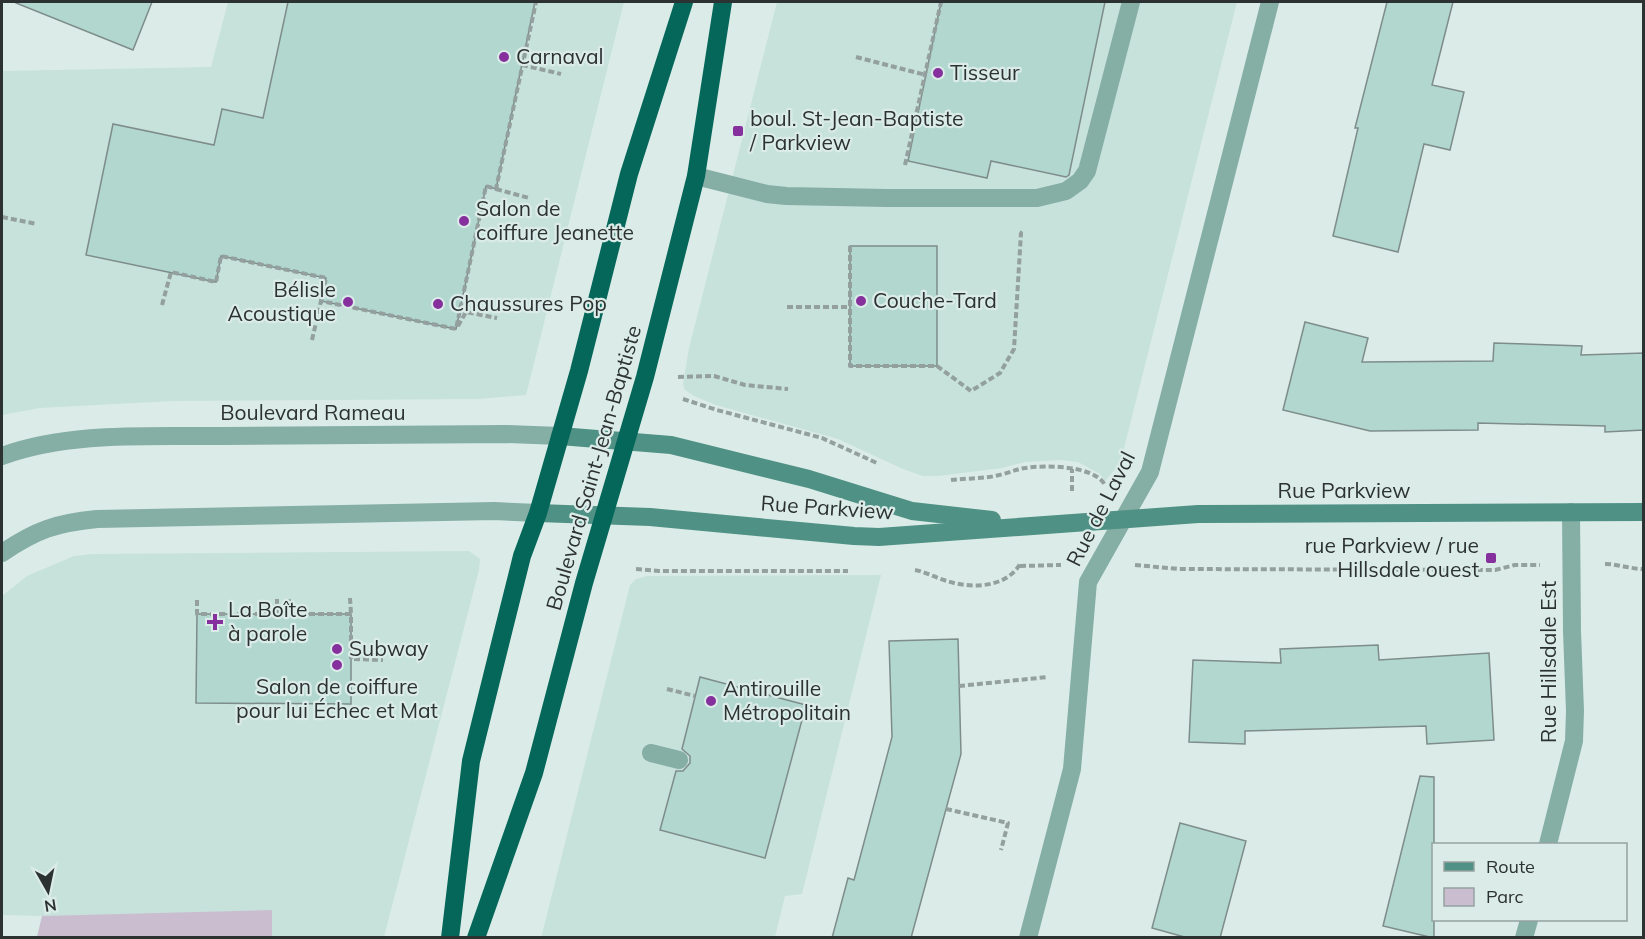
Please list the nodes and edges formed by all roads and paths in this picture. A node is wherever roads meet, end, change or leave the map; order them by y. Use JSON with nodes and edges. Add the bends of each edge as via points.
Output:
{"nodes":[{"id":1,"x":536,"y":2,"type":"edge"},
{"id":2,"x":684,"y":2,"type":"edge"},
{"id":3,"x":723,"y":2,"type":"edge"},
{"id":4,"x":941,"y":2,"type":"edge"},
{"id":5,"x":1131,"y":2,"type":"edge"},
{"id":6,"x":1270,"y":2,"type":"edge"},
{"id":7,"x":856,"y":57,"type":"dead end"},
{"id":8,"x":522,"y":65,"type":"junction"},
{"id":9,"x":561,"y":74,"type":"dead end"},
{"id":10,"x":926,"y":75,"type":"junction"},
{"id":11,"x":908,"y":161,"type":"dead end"},
{"id":12,"x":696,"y":176,"type":"junction"},
{"id":13,"x":496,"y":189,"type":"junction"},
{"id":14,"x":529,"y":198,"type":"dead end"},
{"id":15,"x":993,"y":198,"type":"junction"},
{"id":16,"x":2,"y":217,"type":"edge"},
{"id":17,"x":37,"y":224,"type":"dead end"},
{"id":18,"x":850,"y":246,"type":"dead end"},
{"id":19,"x":321,"y":301,"type":"junction"},
{"id":20,"x":162,"y":305,"type":"dead end"},
{"id":21,"x":787,"y":307,"type":"dead end"},
{"id":22,"x":850,"y":307,"type":"junction"},
{"id":23,"x":497,"y":318,"type":"dead end"},
{"id":24,"x":456,"y":329,"type":"junction"},
{"id":25,"x":312,"y":340,"type":"dead end"},
{"id":26,"x":677,"y":377,"type":"dead end"},
{"id":27,"x":788,"y":390,"type":"dead end"},
{"id":28,"x":683,"y":399,"type":"dead end"},
{"id":29,"x":560,"y":436,"type":"junction"},
{"id":30,"x":628,"y":441,"type":"junction"},
{"id":31,"x":2,"y":456,"type":"edge"},
{"id":32,"x":888,"y":468,"type":"dead end"},
{"id":33,"x":1072,"y":469,"type":"junction"},
{"id":34,"x":1102,"y":480,"type":"dead end"},
{"id":35,"x":941,"y":482,"type":"dead end"},
{"id":36,"x":1072,"y":493,"type":"dead end"},
{"id":37,"x":1571,"y":512,"type":"junction"},
{"id":38,"x":1644,"y":512,"type":"edge"},
{"id":39,"x":538,"y":513,"type":"junction"},
{"id":40,"x":605,"y":515,"type":"junction"},
{"id":41,"x":1122,"y":519,"type":"junction"},
{"id":42,"x":1046,"y":525,"type":"junction"},
{"id":43,"x":2,"y":553,"type":"edge"},
{"id":44,"x":1618,"y":564,"type":"dead end"},
{"id":45,"x":1153,"y":565,"type":"dead end"},
{"id":46,"x":1515,"y":565,"type":"dead end"},
{"id":47,"x":1020,"y":566,"type":"dead end"},
{"id":48,"x":636,"y":568,"type":"dead end"},
{"id":49,"x":1644,"y":569,"type":"edge"},
{"id":50,"x":910,"y":570,"type":"dead end"},
{"id":51,"x":853,"y":571,"type":"dead end"},
{"id":52,"x":350,"y":598,"type":"dead end"},
{"id":53,"x":277,"y":599,"type":"dead end"},
{"id":54,"x":289,"y":599,"type":"dead end"},
{"id":55,"x":197,"y":600,"type":"dead end"},
{"id":56,"x":277,"y":614,"type":"junction"},
{"id":57,"x":288,"y":614,"type":"junction"},
{"id":58,"x":351,"y":614,"type":"junction"},
{"id":59,"x":383,"y":660,"type":"dead end"},
{"id":60,"x":1080,"y":673,"type":"junction"},
{"id":61,"x":959,"y":686,"type":"dead end"},
{"id":62,"x":667,"y":689,"type":"dead end"},
{"id":63,"x":695,"y":696,"type":"dead end"},
{"id":64,"x":651,"y":753,"type":"dead end"},
{"id":65,"x":679,"y":760,"type":"dead end"},
{"id":66,"x":946,"y":809,"type":"dead end"},
{"id":67,"x":1548,"y":843,"type":"edge"},
{"id":68,"x":1001,"y":849,"type":"dead end"},
{"id":69,"x":1529,"y":921,"type":"edge"},
{"id":70,"x":450,"y":938,"type":"edge"},
{"id":71,"x":476,"y":938,"type":"edge"},
{"id":72,"x":1028,"y":938,"type":"edge"},
{"id":73,"x":1524,"y":938,"type":"edge"}],
"edges":[{"from":1,"to":8,"type":"path"},
{"from":2,"to":29,"type":"highway","name":"Boulevard Saint-Jean-Baptiste","via":[[629,174]]},
{"from":3,"to":12,"type":"highway","name":"Boulevard Saint-Jean-Baptiste"},
{"from":4,"to":10,"type":"path"},
{"from":5,"to":15,"type":"street","via":[[1087,171],[1080,181],[1066,191],[1037,198]]},
{"from":6,"to":41,"type":"street","name":"Rue de Laval","via":[[1150,472]]},
{"from":7,"to":10,"type":"path"},
{"from":8,"to":9,"type":"path"},
{"from":8,"to":13,"type":"path"},
{"from":10,"to":11,"type":"path"},
{"from":12,"to":15,"type":"street","via":[[767,195]]},
{"from":12,"to":30,"type":"highway","name":"Boulevard Saint-Jean-Baptiste"},
{"from":13,"to":14,"type":"path"},
{"from":13,"to":24,"type":"path","via":[[486,186]]},
{"from":15,"to":22,"type":"path","via":[[993,219],[1021,233],[1014,348],[1000,373],[971,391],[937,366],[850,366]]},
{"from":16,"to":17,"type":"path"},
{"from":18,"to":22,"type":"path"},
{"from":19,"to":20,"type":"path","via":[[326,278],[221,256],[216,282],[171,272]]},
{"from":19,"to":24,"type":"path"},
{"from":19,"to":25,"type":"path"},
{"from":21,"to":22,"type":"path"},
{"from":23,"to":24,"type":"path","via":[[466,312]]},
{"from":26,"to":27,"type":"path","via":[[714,376],[745,385]]},
{"from":28,"to":32,"type":"path","name":"Rue Parkview","via":[[822,438]]},
{"from":29,"to":30,"type":"street","name":"Boulevard Rameau"},
{"from":29,"to":31,"type":"street","name":"Boulevard Rameau","via":[[116,438],[57,441]]},
{"from":29,"to":39,"type":"highway","name":"Boulevard Saint-Jean-Baptiste"},
{"from":30,"to":40,"type":"highway","name":"Boulevard Saint-Jean-Baptiste"},
{"from":30,"to":42,"type":"street","name":"Rue Parkview","via":[[699,451],[912,511]]},
{"from":33,"to":34,"type":"path"},
{"from":33,"to":35,"type":"path","via":[[1026,468]]},
{"from":33,"to":36,"type":"path"},
{"from":37,"to":38,"type":"street","name":"Rue Parkview"},
{"from":37,"to":41,"type":"street","name":"Rue Parkview","via":[[1198,514]]},
{"from":37,"to":67,"type":"street","name":"Rue Hillsdale Est","via":[[1574,741]]},
{"from":39,"to":40,"type":"street"},
{"from":39,"to":43,"type":"street","via":[[97,519],[50,527]]},
{"from":39,"to":70,"type":"highway","name":"Boulevard Saint-Jean-Baptiste","via":[[522,556],[471,761]]},
{"from":40,"to":42,"type":"street","name":"Rue Parkview","via":[[879,537]]},
{"from":40,"to":71,"type":"highway","name":"Boulevard Saint-Jean-Baptiste","via":[[534,773]]},
{"from":41,"to":42,"type":"street","name":"Rue Parkview"},
{"from":41,"to":60,"type":"street","name":"Rue de Laval","via":[[1088,582]]},
{"from":44,"to":49,"type":"path"},
{"from":45,"to":46,"type":"path","via":[[1179,569],[1495,570]]},
{"from":47,"to":50,"type":"path","via":[[998,582],[985,585],[959,585]]},
{"from":48,"to":51,"type":"path"},
{"from":52,"to":58,"type":"path"},
{"from":53,"to":56,"type":"path"},
{"from":54,"to":57,"type":"path"},
{"from":55,"to":56,"type":"path","via":[[197,614]]},
{"from":56,"to":57,"type":"path"},
{"from":57,"to":58,"type":"path"},
{"from":58,"to":59,"type":"path","via":[[351,659]]},
{"from":60,"to":61,"type":"path"},
{"from":60,"to":72,"type":"street","name":"Rue de Laval","via":[[1072,769]]},
{"from":62,"to":63,"type":"path"},
{"from":64,"to":65,"type":"street"},
{"from":66,"to":68,"type":"path","via":[[1008,823]]},
{"from":69,"to":73,"type":"street"}]}
